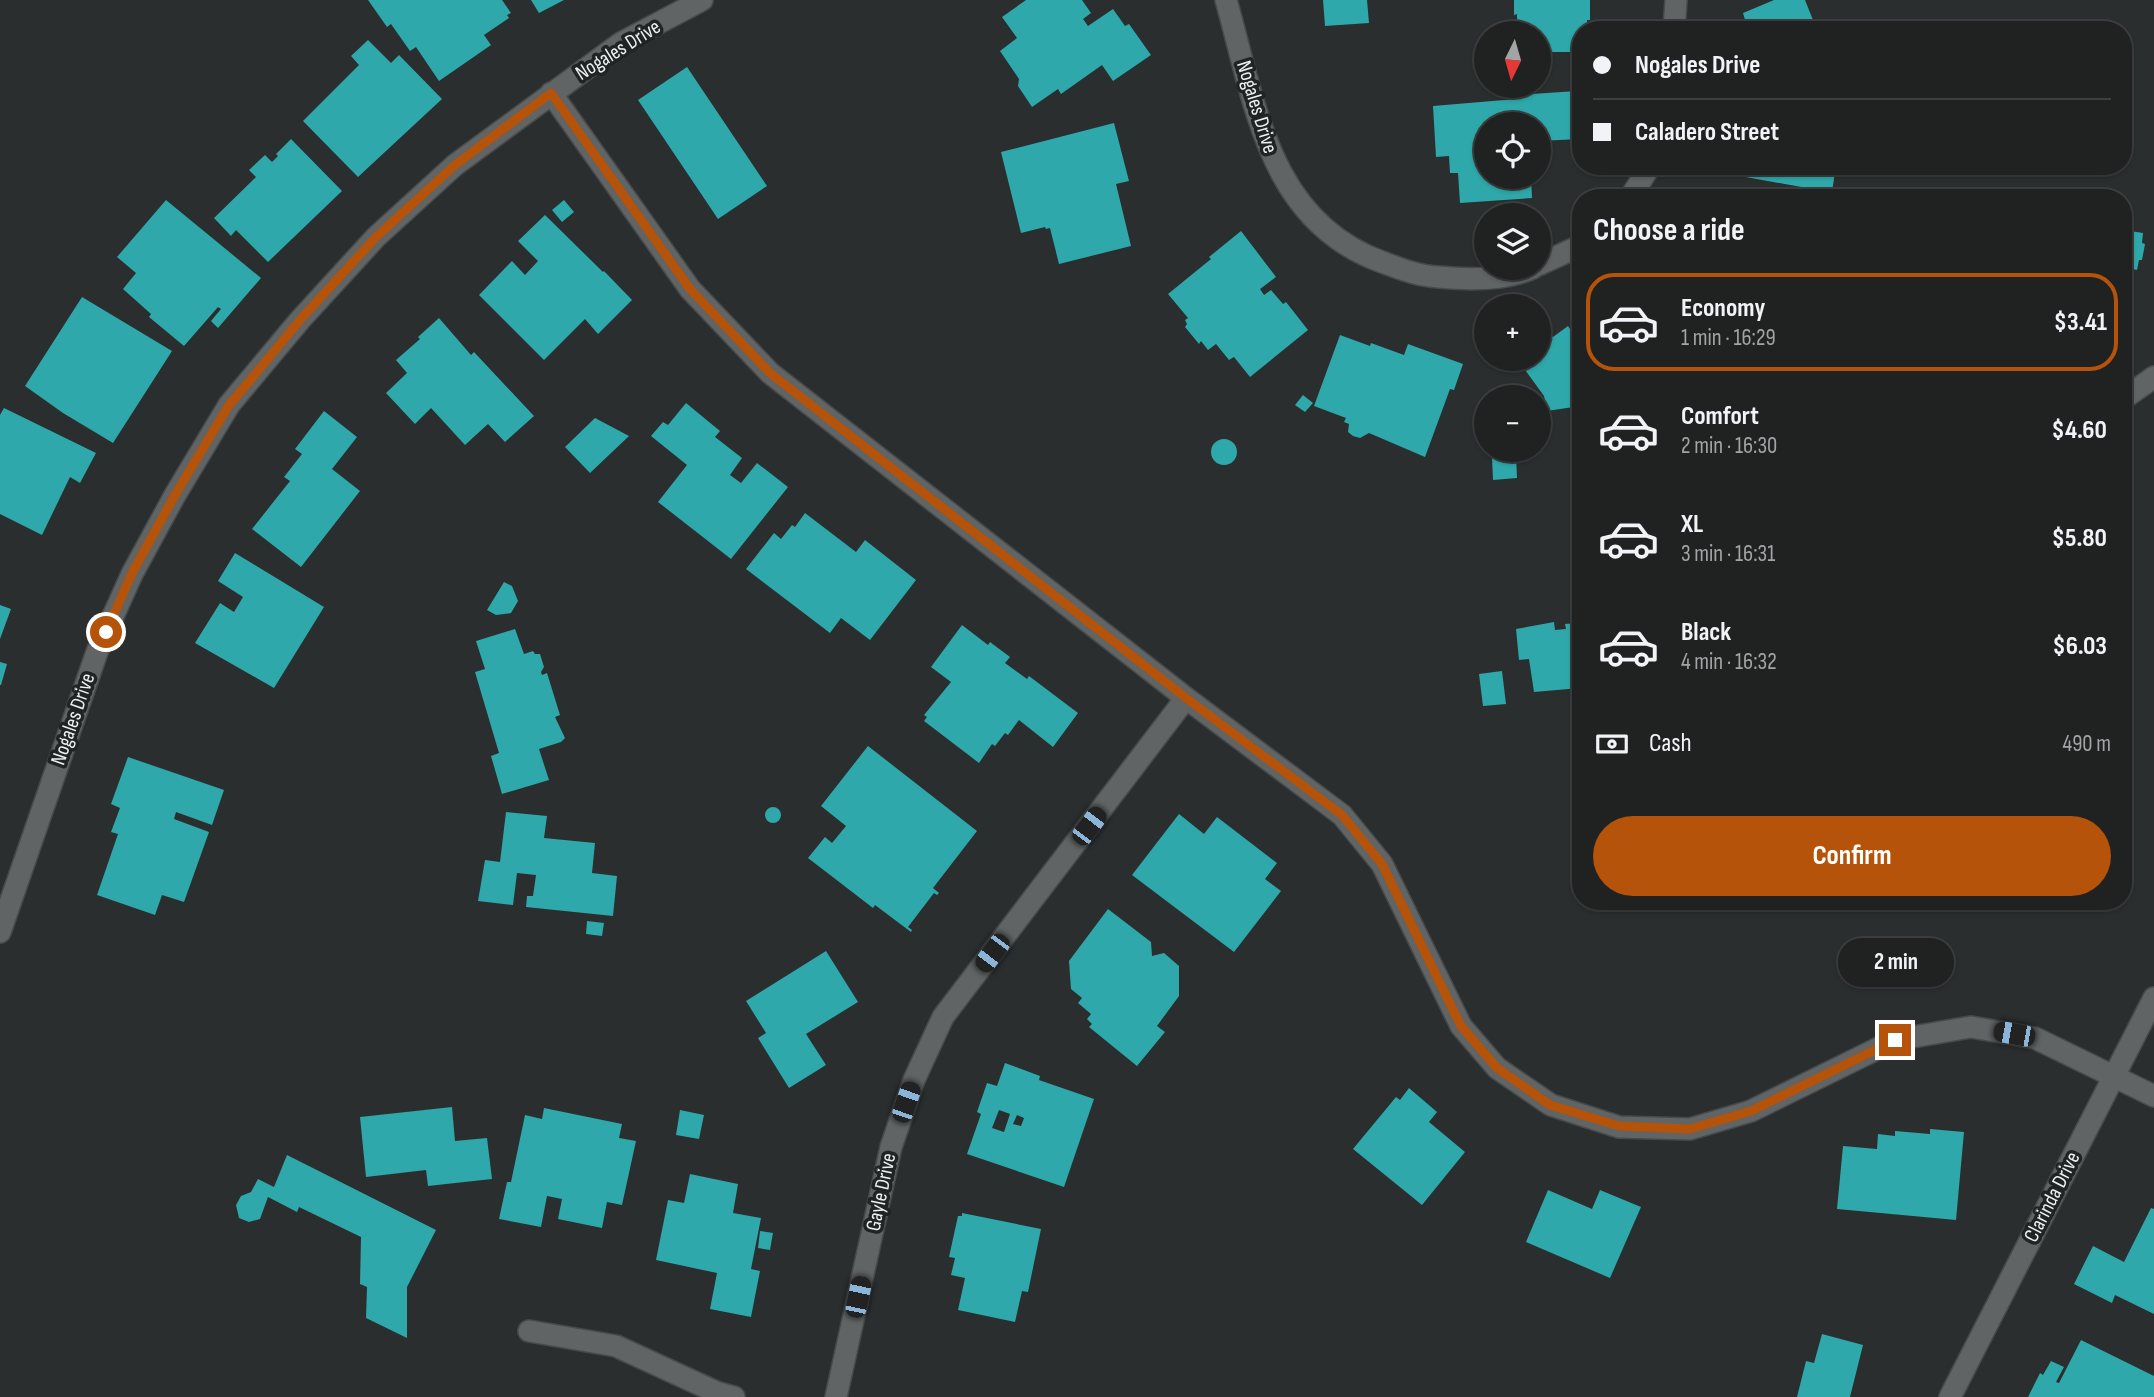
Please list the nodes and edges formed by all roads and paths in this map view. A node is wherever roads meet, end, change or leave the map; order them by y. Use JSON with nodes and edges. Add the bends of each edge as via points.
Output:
{"nodes":[{"id":1,"x":702,"y":0,"type":"edge"},
{"id":2,"x":1226,"y":0,"type":"edge"},
{"id":3,"x":1676,"y":0,"type":"edge"},
{"id":4,"x":1675,"y":21,"type":"edge"},
{"id":5,"x":551,"y":93,"type":"junction"},
{"id":6,"x":1572,"y":250,"type":"edge"},
{"id":7,"x":1551,"y":259,"type":"edge"},
{"id":8,"x":1474,"y":280,"type":"edge"},
{"id":9,"x":2154,"y":377,"type":"edge"},
{"id":10,"x":2132,"y":393,"type":"edge"},
{"id":11,"x":1186,"y":698,"type":"junction"},
{"id":12,"x":0,"y":932,"type":"edge"},
{"id":13,"x":2154,"y":998,"type":"edge"},
{"id":14,"x":2112,"y":1077,"type":"junction"},
{"id":15,"x":2154,"y":1096,"type":"edge"},
{"id":16,"x":529,"y":1331,"type":"dead end"},
{"id":17,"x":734,"y":1397,"type":"edge"},
{"id":18,"x":836,"y":1397,"type":"edge"},
{"id":19,"x":1950,"y":1397,"type":"edge"}],
"edges":[{"from":1,"to":5,"type":"street","name":"Nogales Drive","via":[[621,43]]},
{"from":2,"to":8,"type":"street","name":"Nogales Drive","via":[[1273,160],[1310,217],[1360,254],[1419,276]]},
{"from":3,"to":4,"type":"street"},
{"from":5,"to":11,"type":"street","via":[[690,289],[770,373]]},
{"from":5,"to":12,"type":"street","name":"Nogales Drive","via":[[455,165],[376,237],[229,405],[132,573],[97,652]]},
{"from":6,"to":7,"type":"street"},
{"from":9,"to":10,"type":"street"},
{"from":11,"to":14,"type":"street","via":[[1342,815],[1382,864],[1461,1026],[1497,1068],[1550,1105],[1619,1126],[1690,1129],[1751,1111],[1895,1040],[1971,1027],[2035,1038]]},
{"from":11,"to":18,"type":"street","name":"Gayle Drive","via":[[943,1017],[914,1080],[891,1147]]},
{"from":13,"to":14,"type":"street","name":"Clarinda Drive"},
{"from":14,"to":15,"type":"street"},
{"from":14,"to":19,"type":"street","name":"Clarinda Drive"},
{"from":16,"to":17,"type":"street","via":[[616,1346]]}]}
